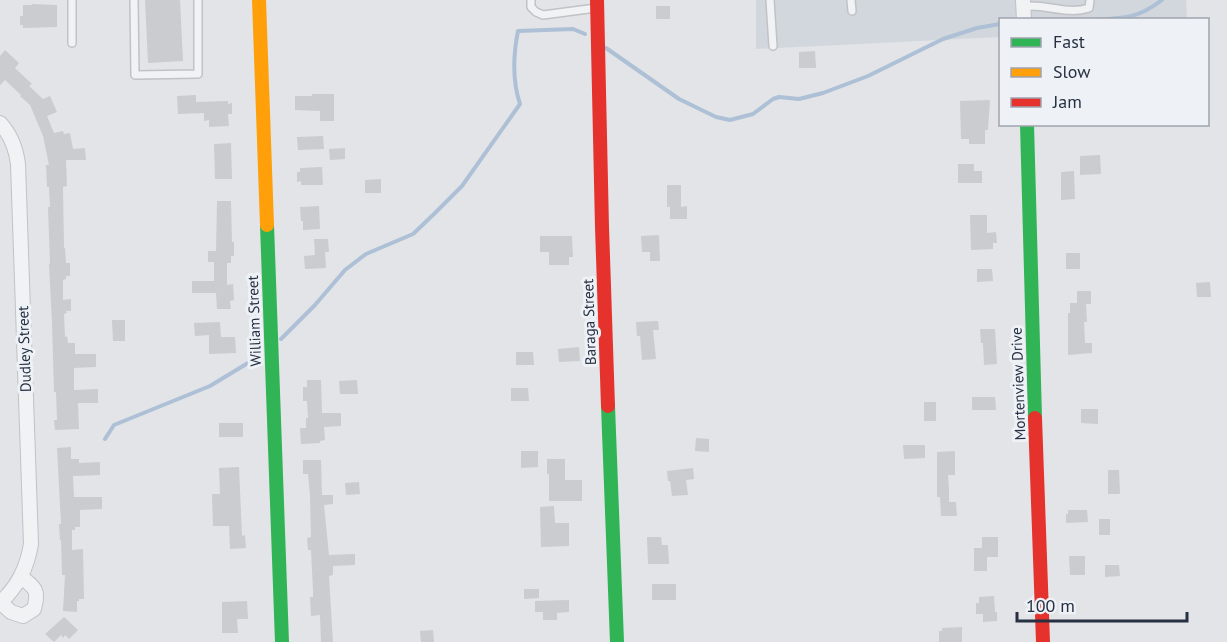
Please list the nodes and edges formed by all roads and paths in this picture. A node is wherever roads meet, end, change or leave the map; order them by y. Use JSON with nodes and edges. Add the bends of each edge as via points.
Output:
{"nodes":[{"id":1,"x":72,"y":0,"type":"edge"},
{"id":2,"x":134,"y":0,"type":"edge"},
{"id":3,"x":198,"y":0,"type":"edge"},
{"id":4,"x":259,"y":0,"type":"edge"},
{"id":5,"x":531,"y":0,"type":"edge"},
{"id":6,"x":770,"y":0,"type":"edge"},
{"id":7,"x":851,"y":0,"type":"edge"},
{"id":8,"x":1090,"y":0,"type":"edge"},
{"id":9,"x":597,"y":4,"type":"edge"},
{"id":10,"x":1023,"y":9,"type":"edge"},
{"id":11,"x":852,"y":11,"type":"dead end"},
{"id":12,"x":72,"y":43,"type":"dead end"},
{"id":13,"x":773,"y":46,"type":"dead end"},
{"id":14,"x":0,"y":123,"type":"edge"},
{"id":15,"x":1027,"y":126,"type":"edge"},
{"id":16,"x":21,"y":577,"type":"junction"},
{"id":17,"x":0,"y":603,"type":"edge"},
{"id":18,"x":282,"y":642,"type":"edge"},
{"id":19,"x":617,"y":642,"type":"edge"},
{"id":20,"x":1043,"y":642,"type":"edge"}],
"edges":[{"from":1,"to":12,"type":"lane"},
{"from":2,"to":3,"type":"lane","via":[[135,75],[198,74]]},
{"from":4,"to":18,"type":"street","name":"William Street"},
{"from":5,"to":9,"type":"lane","via":[[531,7],[543,15]]},
{"from":6,"to":13,"type":"lane"},
{"from":7,"to":11,"type":"lane"},
{"from":8,"to":10,"type":"lane","via":[[1089,8],[1084,10]]},
{"from":9,"to":19,"type":"street","name":"Baraga Street"},
{"from":14,"to":16,"type":"street","name":"Dudley Street","via":[[11,139],[18,164],[32,544]]},
{"from":15,"to":20,"type":"street","name":"Mortenview Drive"},
{"from":16,"to":17,"type":"street","name":"Dudley Street"},
{"from":16,"to":17,"type":"street","name":"Dudley Street","via":[[34,586],[34,609],[23,616]]}]}
